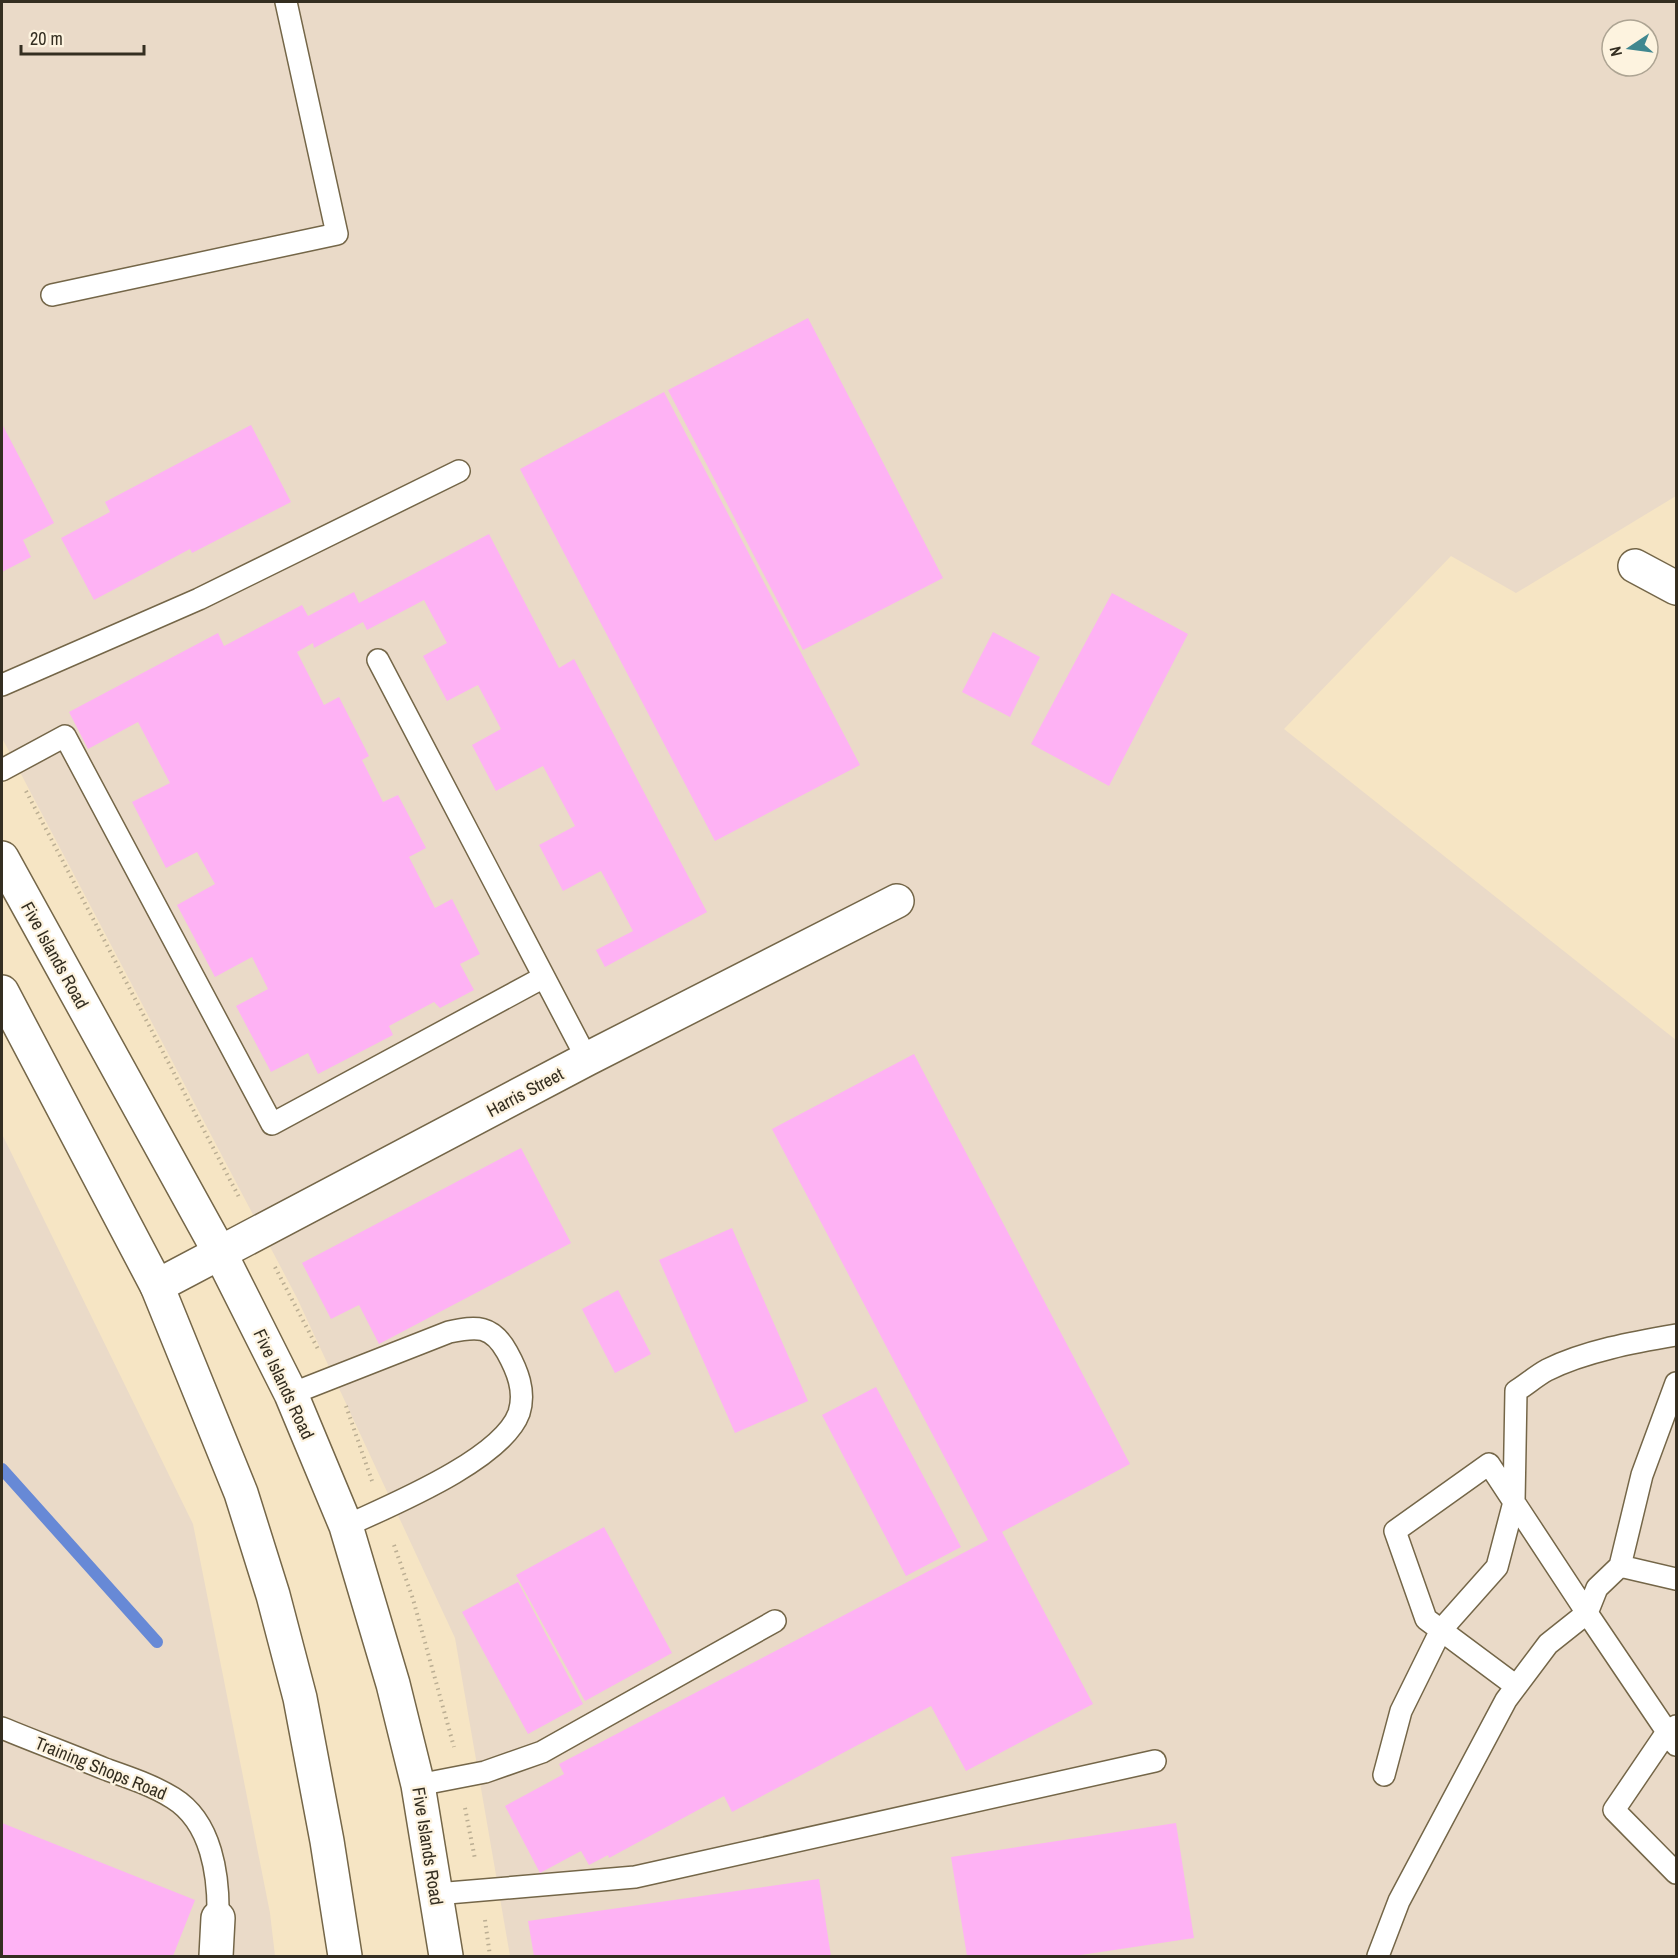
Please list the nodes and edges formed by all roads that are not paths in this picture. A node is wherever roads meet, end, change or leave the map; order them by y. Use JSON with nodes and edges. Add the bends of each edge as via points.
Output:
{"nodes":[{"id":1,"x":286,"y":2,"type":"edge"},
{"id":2,"x":52,"y":295,"type":"dead end"},
{"id":3,"x":459,"y":471,"type":"dead end"},
{"id":4,"x":1635,"y":566,"type":"dead end"},
{"id":5,"x":1677,"y":588,"type":"edge"},
{"id":6,"x":378,"y":660,"type":"dead end"},
{"id":7,"x":2,"y":685,"type":"edge"},
{"id":8,"x":2,"y":770,"type":"edge"},
{"id":9,"x":2,"y":858,"type":"edge"},
{"id":10,"x":897,"y":901,"type":"dead end"},
{"id":11,"x":544,"y":977,"type":"junction"},
{"id":12,"x":2,"y":992,"type":"edge"},
{"id":13,"x":587,"y":1059,"type":"junction"},
{"id":14,"x":220,"y":1253,"type":"junction"},
{"id":15,"x":156,"y":1287,"type":"junction"},
{"id":16,"x":1677,"y":1335,"type":"edge"},
{"id":17,"x":1677,"y":1383,"type":"edge"},
{"id":18,"x":291,"y":1394,"type":"junction"},
{"id":19,"x":1514,"y":1502,"type":"junction"},
{"id":20,"x":345,"y":1526,"type":"junction"},
{"id":21,"x":1620,"y":1566,"type":"junction"},
{"id":22,"x":1677,"y":1579,"type":"edge"},
{"id":23,"x":1587,"y":1613,"type":"junction"},
{"id":24,"x":775,"y":1621,"type":"dead end"},
{"id":25,"x":1441,"y":1630,"type":"junction"},
{"id":26,"x":1516,"y":1686,"type":"junction"},
{"id":27,"x":2,"y":1728,"type":"edge"},
{"id":28,"x":1673,"y":1734,"type":"edge"},
{"id":29,"x":1155,"y":1761,"type":"dead end"},
{"id":30,"x":1384,"y":1775,"type":"dead end"},
{"id":31,"x":418,"y":1785,"type":"junction"},
{"id":32,"x":1677,"y":1873,"type":"edge"},
{"id":33,"x":436,"y":1894,"type":"junction"},
{"id":34,"x":218,"y":1918,"type":"joint"},
{"id":35,"x":216,"y":1956,"type":"edge"},
{"id":36,"x":345,"y":1956,"type":"edge"},
{"id":37,"x":446,"y":1956,"type":"edge"},
{"id":38,"x":1378,"y":1956,"type":"edge"}],
"edges":[{"from":1,"to":2,"type":"lane","via":[[337,234]]},
{"from":3,"to":7,"type":"lane","via":[[199,599]]},
{"from":4,"to":5,"type":"main road"},
{"from":6,"to":11,"type":"lane"},
{"from":8,"to":11,"type":"lane","via":[[65,736],[272,1124]]},
{"from":9,"to":14,"type":"main road","name":"Five Islands Road"},
{"from":10,"to":13,"type":"main road","name":"Harris Street"},
{"from":11,"to":13,"type":"lane"},
{"from":12,"to":15,"type":"main road"},
{"from":13,"to":14,"type":"main road","name":"Harris Street"},
{"from":14,"to":15,"type":"main road","name":"Harris Street"},
{"from":14,"to":18,"type":"main road","name":"Five Islands Road"},
{"from":15,"to":36,"type":"main road","via":[[241,1493],[273,1595],[300,1698]]},
{"from":16,"to":19,"type":"lane","via":[[1626,1343],[1590,1355],[1547,1371],[1516,1391]]},
{"from":17,"to":21,"type":"lane","via":[[1642,1475]]},
{"from":18,"to":20,"type":"main road","name":"Five Islands Road"},
{"from":18,"to":20,"type":"lane","via":[[468,1328],[486,1329],[500,1339],[518,1372],[518,1414],[493,1444],[437,1484]]},
{"from":19,"to":23,"type":"lane"},
{"from":19,"to":25,"type":"lane","via":[[1497,1567]]},
{"from":19,"to":25,"type":"lane","via":[[1489,1464],[1395,1531],[1426,1619]]},
{"from":20,"to":31,"type":"main road","name":"Five Islands Road","via":[[390,1674]]},
{"from":21,"to":22,"type":"lane"},
{"from":21,"to":23,"type":"lane","via":[[1597,1588]]},
{"from":23,"to":26,"type":"lane","via":[[1548,1644]]},
{"from":23,"to":28,"type":"lane"},
{"from":24,"to":31,"type":"lane","via":[[542,1752],[485,1772]]},
{"from":25,"to":26,"type":"lane"},
{"from":25,"to":30,"type":"lane","via":[[1401,1711]]},
{"from":26,"to":38,"type":"lane","via":[[1399,1901]]},
{"from":27,"to":34,"type":"lane","name":"Training Shops Road","via":[[175,1799],[195,1819],[209,1846],[216,1874]]},
{"from":28,"to":32,"type":"lane","via":[[1614,1810]]},
{"from":29,"to":33,"type":"lane","via":[[635,1876]]},
{"from":31,"to":33,"type":"main road","name":"Five Islands Road"},
{"from":33,"to":37,"type":"main road","name":"Five Islands Road"},
{"from":34,"to":35,"type":"main road","name":"Training Shops Road"}]}
